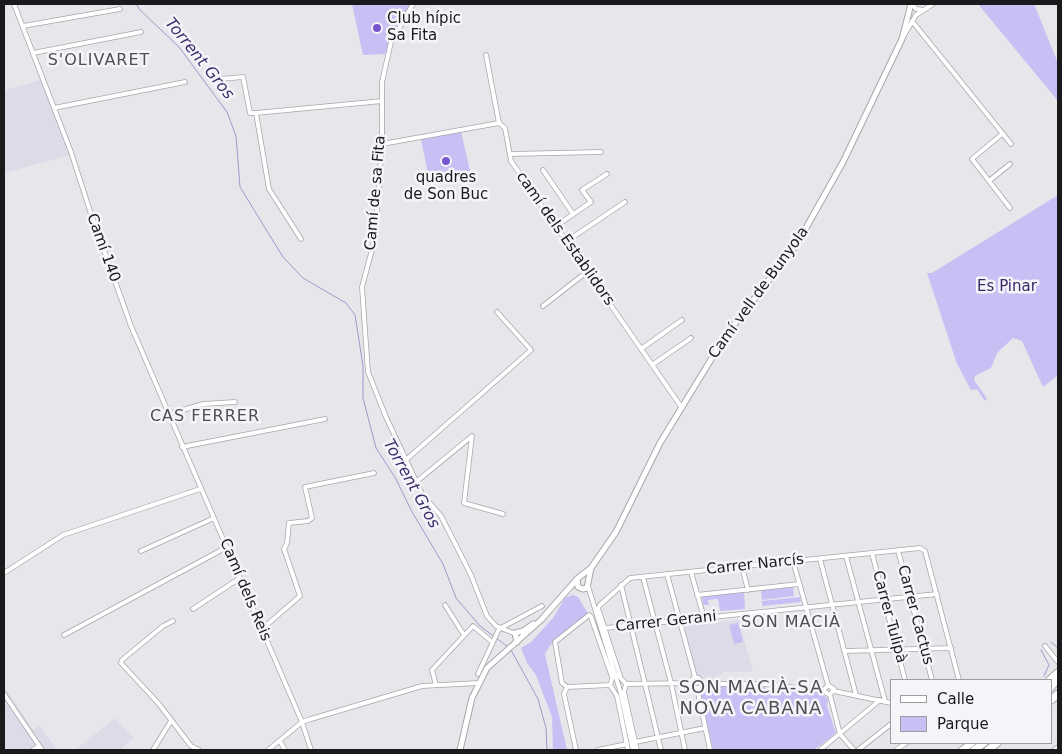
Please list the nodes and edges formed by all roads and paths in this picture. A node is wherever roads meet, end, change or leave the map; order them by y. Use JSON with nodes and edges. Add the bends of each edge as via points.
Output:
{"nodes":[{"id":1,"x":14,"y":4,"type":"edge"},
{"id":2,"x":413,"y":4,"type":"edge"},
{"id":3,"x":912,"y":4,"type":"edge"},
{"id":4,"x":927,"y":4,"type":"edge"},
{"id":5,"x":933,"y":4,"type":"edge"},
{"id":6,"x":120,"y":9,"type":"dead end"},
{"id":7,"x":924,"y":10,"type":"junction"},
{"id":8,"x":912,"y":21,"type":"junction"},
{"id":9,"x":23,"y":26,"type":"junction"},
{"id":10,"x":141,"y":32,"type":"dead end"},
{"id":11,"x":902,"y":39,"type":"junction"},
{"id":12,"x":33,"y":53,"type":"junction"},
{"id":13,"x":486,"y":55,"type":"dead end"},
{"id":14,"x":221,"y":79,"type":"dead end"},
{"id":15,"x":185,"y":82,"type":"dead end"},
{"id":16,"x":382,"y":101,"type":"junction"},
{"id":17,"x":54,"y":108,"type":"junction"},
{"id":18,"x":256,"y":113,"type":"junction"},
{"id":19,"x":499,"y":123,"type":"junction"},
{"id":20,"x":1002,"y":134,"type":"junction"},
{"id":21,"x":382,"y":144,"type":"junction"},
{"id":22,"x":1011,"y":144,"type":"dead end"},
{"id":23,"x":601,"y":152,"type":"dead end"},
{"id":24,"x":510,"y":154,"type":"junction"},
{"id":25,"x":1010,"y":164,"type":"dead end"},
{"id":26,"x":542,"y":170,"type":"dead end"},
{"id":27,"x":607,"y":174,"type":"dead end"},
{"id":28,"x":989,"y":181,"type":"junction"},
{"id":29,"x":625,"y":202,"type":"dead end"},
{"id":30,"x":1010,"y":208,"type":"dead end"},
{"id":31,"x":573,"y":214,"type":"junction"},
{"id":32,"x":556,"y":226,"type":"junction"},
{"id":33,"x":301,"y":239,"type":"dead end"},
{"id":34,"x":567,"y":241,"type":"junction"},
{"id":35,"x":588,"y":271,"type":"junction"},
{"id":36,"x":543,"y":306,"type":"dead end"},
{"id":37,"x":497,"y":312,"type":"dead end"},
{"id":38,"x":682,"y":320,"type":"dead end"},
{"id":39,"x":691,"y":338,"type":"dead end"},
{"id":40,"x":641,"y":349,"type":"junction"},
{"id":41,"x":652,"y":365,"type":"junction"},
{"id":42,"x":236,"y":402,"type":"dead end"},
{"id":43,"x":682,"y":408,"type":"junction"},
{"id":44,"x":169,"y":414,"type":"junction"},
{"id":45,"x":326,"y":419,"type":"dead end"},
{"id":46,"x":182,"y":447,"type":"junction"},
{"id":47,"x":406,"y":459,"type":"junction"},
{"id":48,"x":374,"y":473,"type":"dead end"},
{"id":49,"x":416,"y":482,"type":"junction"},
{"id":50,"x":200,"y":489,"type":"junction"},
{"id":51,"x":503,"y":514,"type":"dead end"},
{"id":52,"x":214,"y":518,"type":"junction"},
{"id":53,"x":227,"y":548,"type":"junction"},
{"id":54,"x":898,"y":550,"type":"junction"},
{"id":55,"x":141,"y":551,"type":"dead end"},
{"id":56,"x":872,"y":553,"type":"junction"},
{"id":57,"x":846,"y":556,"type":"junction"},
{"id":58,"x":820,"y":558,"type":"junction"},
{"id":59,"x":793,"y":561,"type":"junction"},
{"id":60,"x":742,"y":567,"type":"junction"},
{"id":61,"x":591,"y":568,"type":"junction"},
{"id":62,"x":691,"y":572,"type":"junction"},
{"id":63,"x":4,"y":573,"type":"edge"},
{"id":64,"x":667,"y":574,"type":"junction"},
{"id":65,"x":643,"y":577,"type":"junction"},
{"id":66,"x":240,"y":578,"type":"junction"},
{"id":67,"x":579,"y":578,"type":"junction"},
{"id":68,"x":588,"y":583,"type":"junction"},
{"id":69,"x":799,"y":584,"type":"junction"},
{"id":70,"x":621,"y":585,"type":"junction"},
{"id":71,"x":580,"y":588,"type":"junction"},
{"id":72,"x":570,"y":589,"type":"junction"},
{"id":73,"x":748,"y":590,"type":"junction"},
{"id":74,"x":937,"y":594,"type":"junction"},
{"id":75,"x":697,"y":595,"type":"junction"},
{"id":76,"x":590,"y":596,"type":"junction"},
{"id":77,"x":910,"y":596,"type":"junction"},
{"id":78,"x":884,"y":599,"type":"junction"},
{"id":79,"x":858,"y":602,"type":"junction"},
{"id":80,"x":445,"y":605,"type":"dead end"},
{"id":81,"x":832,"y":605,"type":"junction"},
{"id":82,"x":542,"y":606,"type":"dead end"},
{"id":83,"x":806,"y":608,"type":"junction"},
{"id":84,"x":192,"y":609,"type":"dead end"},
{"id":85,"x":704,"y":618,"type":"junction"},
{"id":86,"x":172,"y":620,"type":"dead end"},
{"id":87,"x":541,"y":620,"type":"junction"},
{"id":88,"x":680,"y":621,"type":"junction"},
{"id":89,"x":654,"y":623,"type":"junction"},
{"id":90,"x":631,"y":626,"type":"junction"},
{"id":91,"x":500,"y":627,"type":"junction"},
{"id":92,"x":605,"y":628,"type":"junction"},
{"id":93,"x":262,"y":629,"type":"junction"},
{"id":94,"x":515,"y":633,"type":"junction"},
{"id":95,"x":64,"y":635,"type":"dead end"},
{"id":96,"x":464,"y":635,"type":"junction"},
{"id":97,"x":522,"y":638,"type":"junction"},
{"id":98,"x":492,"y":642,"type":"junction"},
{"id":99,"x":517,"y":642,"type":"junction"},
{"id":100,"x":1045,"y":646,"type":"dead end"},
{"id":101,"x":951,"y":648,"type":"junction"},
{"id":102,"x":897,"y":649,"type":"junction"},
{"id":103,"x":924,"y":649,"type":"junction"},
{"id":104,"x":871,"y":650,"type":"junction"},
{"id":105,"x":844,"y":651,"type":"junction"},
{"id":106,"x":1058,"y":662,"type":"edge"},
{"id":107,"x":478,"y":674,"type":"dead end"},
{"id":108,"x":616,"y":676,"type":"junction"},
{"id":109,"x":695,"y":677,"type":"junction"},
{"id":110,"x":905,"y":679,"type":"edge"},
{"id":111,"x":932,"y":679,"type":"edge"},
{"id":112,"x":959,"y":679,"type":"edge"},
{"id":113,"x":478,"y":683,"type":"junction"},
{"id":114,"x":671,"y":683,"type":"junction"},
{"id":115,"x":690,"y":683,"type":"junction"},
{"id":116,"x":626,"y":684,"type":"junction"},
{"id":117,"x":647,"y":684,"type":"junction"},
{"id":118,"x":701,"y":684,"type":"junction"},
{"id":119,"x":436,"y":685,"type":"junction"},
{"id":120,"x":610,"y":685,"type":"junction"},
{"id":121,"x":828,"y":685,"type":"junction"},
{"id":122,"x":567,"y":687,"type":"junction"},
{"id":123,"x":697,"y":688,"type":"junction"},
{"id":124,"x":823,"y":691,"type":"junction"},
{"id":125,"x":834,"y":691,"type":"junction"},
{"id":126,"x":615,"y":692,"type":"junction"},
{"id":127,"x":622,"y":693,"type":"junction"},
{"id":128,"x":4,"y":694,"type":"edge"},
{"id":129,"x":856,"y":695,"type":"junction"},
{"id":130,"x":830,"y":696,"type":"junction"},
{"id":131,"x":6,"y":700,"type":"edge"},
{"id":132,"x":882,"y":701,"type":"junction"},
{"id":133,"x":890,"y":702,"type":"edge"},
{"id":134,"x":171,"y":721,"type":"junction"},
{"id":135,"x":302,"y":722,"type":"junction"},
{"id":136,"x":890,"y":725,"type":"edge"},
{"id":137,"x":705,"y":728,"type":"junction"},
{"id":138,"x":682,"y":733,"type":"junction"},
{"id":139,"x":840,"y":734,"type":"junction"},
{"id":140,"x":658,"y":738,"type":"junction"},
{"id":141,"x":280,"y":741,"type":"junction"},
{"id":142,"x":635,"y":742,"type":"junction"},
{"id":143,"x":627,"y":744,"type":"junction"},
{"id":144,"x":1058,"y":747,"type":"edge"},
{"id":145,"x":41,"y":748,"type":"edge"},
{"id":146,"x":33,"y":750,"type":"edge"},
{"id":147,"x":153,"y":750,"type":"edge"},
{"id":148,"x":199,"y":750,"type":"edge"},
{"id":149,"x":268,"y":750,"type":"edge"},
{"id":150,"x":285,"y":750,"type":"edge"},
{"id":151,"x":311,"y":750,"type":"edge"},
{"id":152,"x":460,"y":750,"type":"edge"},
{"id":153,"x":576,"y":750,"type":"edge"},
{"id":154,"x":598,"y":750,"type":"edge"},
{"id":155,"x":628,"y":750,"type":"edge"},
{"id":156,"x":633,"y":750,"type":"edge"},
{"id":157,"x":637,"y":750,"type":"edge"},
{"id":158,"x":661,"y":750,"type":"edge"},
{"id":159,"x":685,"y":750,"type":"edge"},
{"id":160,"x":710,"y":750,"type":"edge"},
{"id":161,"x":820,"y":750,"type":"edge"},
{"id":162,"x":854,"y":750,"type":"edge"},
{"id":163,"x":858,"y":750,"type":"edge"},
{"id":164,"x":1054,"y":750,"type":"edge"}],
"edges":[{"from":1,"to":9,"type":"street","name":"Camí 140"},
{"from":2,"to":16,"type":"street","name":"Camí de sa Fita","via":[[391,42],[383,72]]},
{"from":3,"to":7,"type":"street","via":[[918,10]]},
{"from":3,"to":11,"type":"street","name":"Camí vell de Bunyola"},
{"from":4,"to":7,"type":"street"},
{"from":5,"to":7,"type":"street"},
{"from":6,"to":9,"type":"street"},
{"from":7,"to":8,"type":"street"},
{"from":8,"to":11,"type":"street"},
{"from":8,"to":20,"type":"street"},
{"from":9,"to":12,"type":"street","name":"Camí 140"},
{"from":10,"to":12,"type":"street"},
{"from":11,"to":43,"type":"street","name":"Camí vell de Bunyola","via":[[843,162],[797,244],[735,321]]},
{"from":12,"to":17,"type":"street","name":"Camí 140"},
{"from":13,"to":19,"type":"street","name":"camí dels Establidors"},
{"from":14,"to":18,"type":"street","via":[[243,77],[250,113]]},
{"from":15,"to":17,"type":"street"},
{"from":16,"to":18,"type":"street"},
{"from":16,"to":21,"type":"street","name":"Camí de sa Fita"},
{"from":17,"to":44,"type":"street","name":"Camí 140","via":[[128,318]]},
{"from":18,"to":33,"type":"street","via":[[269,189]]},
{"from":19,"to":21,"type":"street"},
{"from":19,"to":24,"type":"street","name":"camí dels Establidors","via":[[505,128]]},
{"from":20,"to":22,"type":"street"},
{"from":20,"to":28,"type":"street","via":[[972,159]]},
{"from":21,"to":47,"type":"street","name":"Camí de sa Fita","via":[[375,230],[362,287],[362,311],[368,372]]},
{"from":23,"to":24,"type":"street"},
{"from":24,"to":32,"type":"street","name":"camí dels Establidors","via":[[511,161]]},
{"from":25,"to":28,"type":"street"},
{"from":26,"to":31,"type":"street"},
{"from":27,"to":31,"type":"street","via":[[582,190],[591,202]]},
{"from":28,"to":30,"type":"street"},
{"from":29,"to":34,"type":"street"},
{"from":31,"to":32,"type":"street"},
{"from":32,"to":34,"type":"street","name":"camí dels Establidors"},
{"from":34,"to":35,"type":"street","name":"camí dels Establidors"},
{"from":35,"to":36,"type":"street"},
{"from":35,"to":40,"type":"street","name":"camí dels Establidors"},
{"from":37,"to":47,"type":"street","via":[[531,350]]},
{"from":38,"to":40,"type":"street"},
{"from":39,"to":41,"type":"street"},
{"from":40,"to":41,"type":"street","name":"camí dels Establidors"},
{"from":41,"to":43,"type":"street","name":"camí dels Establidors"},
{"from":42,"to":44,"type":"street","via":[[203,404]]},
{"from":43,"to":61,"type":"street","name":"Camí vell de Bunyola","via":[[660,443],[616,532]]},
{"from":44,"to":46,"type":"street","name":"Camí 140"},
{"from":45,"to":46,"type":"street"},
{"from":46,"to":50,"type":"street","name":"Camí 140"},
{"from":47,"to":49,"type":"street","name":"Camí de sa Fita"},
{"from":48,"to":93,"type":"street","via":[[305,487],[312,518],[289,523],[284,548],[300,596]]},
{"from":49,"to":51,"type":"street","via":[[472,436],[464,503]]},
{"from":49,"to":91,"type":"street","name":"Camí de sa Fita","via":[[441,516],[471,575],[487,616]]},
{"from":50,"to":52,"type":"street","name":"Camí dels Reis"},
{"from":50,"to":63,"type":"street","via":[[63,535]]},
{"from":52,"to":53,"type":"street","name":"Camí dels Reis"},
{"from":52,"to":55,"type":"street"},
{"from":53,"to":66,"type":"street","name":"Camí dels Reis"},
{"from":53,"to":95,"type":"street"},
{"from":54,"to":56,"type":"street","name":"Carrer Narcís"},
{"from":54,"to":74,"type":"street","name":"Carrer Narcís","via":[[923,548]]},
{"from":54,"to":77,"type":"street","name":"Carrer Cactus"},
{"from":56,"to":57,"type":"street","name":"Carrer Narcís"},
{"from":56,"to":78,"type":"street","name":"Carrer Tulipà"},
{"from":57,"to":58,"type":"street","name":"Carrer Narcís"},
{"from":57,"to":79,"type":"street"},
{"from":58,"to":59,"type":"street","name":"Carrer Narcís"},
{"from":58,"to":81,"type":"street"},
{"from":59,"to":60,"type":"street","name":"Carrer Narcís"},
{"from":59,"to":69,"type":"street"},
{"from":60,"to":62,"type":"street","name":"Carrer Narcís"},
{"from":60,"to":73,"type":"street"},
{"from":61,"to":67,"type":"street","name":"Camí vell de Bunyola"},
{"from":61,"to":68,"type":"street","name":"Camí vell de Bunyola"},
{"from":62,"to":64,"type":"street","name":"Carrer Narcís"},
{"from":62,"to":75,"type":"street"},
{"from":64,"to":65,"type":"street","name":"Carrer Narcís"},
{"from":64,"to":88,"type":"street"},
{"from":65,"to":70,"type":"street","name":"Carrer Narcís","via":[[630,578]]},
{"from":65,"to":89,"type":"street"},
{"from":66,"to":84,"type":"street"},
{"from":66,"to":93,"type":"street","name":"Camí dels Reis"},
{"from":67,"to":68,"type":"street","via":[[584,576]]},
{"from":67,"to":71,"type":"street"},
{"from":67,"to":72,"type":"street","name":"Camí vell de Bunyola"},
{"from":68,"to":71,"type":"street"},
{"from":68,"to":76,"type":"street"},
{"from":69,"to":73,"type":"street"},
{"from":69,"to":83,"type":"street"},
{"from":70,"to":90,"type":"street"},
{"from":70,"to":92,"type":"street","name":"Carrer Narcís","via":[[598,608]]},
{"from":71,"to":72,"type":"street"},
{"from":71,"to":76,"type":"street"},
{"from":72,"to":87,"type":"street","name":"Camí vell de Bunyola"},
{"from":73,"to":75,"type":"street"},
{"from":74,"to":77,"type":"street","name":"Carrer Gerani"},
{"from":74,"to":101,"type":"street"},
{"from":75,"to":85,"type":"street"},
{"from":76,"to":108,"type":"street"},
{"from":77,"to":78,"type":"street","name":"Carrer Gerani"},
{"from":77,"to":103,"type":"street","name":"Carrer Cactus"},
{"from":78,"to":79,"type":"street","name":"Carrer Gerani"},
{"from":78,"to":102,"type":"street","name":"Carrer Tulipà"},
{"from":79,"to":81,"type":"street","name":"Carrer Gerani"},
{"from":79,"to":104,"type":"street"},
{"from":80,"to":96,"type":"street"},
{"from":81,"to":83,"type":"street","name":"Carrer Gerani"},
{"from":81,"to":105,"type":"street"},
{"from":82,"to":91,"type":"street"},
{"from":83,"to":85,"type":"street","name":"Carrer Gerani"},
{"from":83,"to":121,"type":"street"},
{"from":85,"to":88,"type":"street","name":"Carrer Gerani"},
{"from":86,"to":134,"type":"street","via":[[121,663]]},
{"from":87,"to":94,"type":"street"},
{"from":87,"to":97,"type":"street","name":"Camí vell de Bunyola"},
{"from":88,"to":89,"type":"street","name":"Carrer Gerani"},
{"from":88,"to":109,"type":"street"},
{"from":89,"to":90,"type":"street","name":"Carrer Gerani"},
{"from":89,"to":114,"type":"street"},
{"from":90,"to":92,"type":"street","name":"Carrer Gerani"},
{"from":90,"to":117,"type":"street"},
{"from":91,"to":94,"type":"street","name":"Camí de sa Fita"},
{"from":91,"to":98,"type":"street"},
{"from":92,"to":108,"type":"street"},
{"from":93,"to":135,"type":"street","name":"Camí dels Reis"},
{"from":94,"to":97,"type":"street","name":"Camí de sa Fita"},
{"from":94,"to":99,"type":"street"},
{"from":96,"to":98,"type":"street","via":[[473,626]]},
{"from":96,"to":119,"type":"street","via":[[432,670]]},
{"from":97,"to":99,"type":"street","name":"Camí vell de Bunyola"},
{"from":98,"to":107,"type":"street"},
{"from":99,"to":113,"type":"street","name":"Camí vell de Bunyola","via":[[487,668]]},
{"from":100,"to":106,"type":"street"},
{"from":101,"to":103,"type":"street"},
{"from":101,"to":112,"type":"street"},
{"from":102,"to":103,"type":"street"},
{"from":102,"to":104,"type":"street"},
{"from":102,"to":110,"type":"street","name":"Carrer Tulipà"},
{"from":103,"to":111,"type":"street","name":"Carrer Cactus"},
{"from":104,"to":105,"type":"street"},
{"from":104,"to":132,"type":"street"},
{"from":105,"to":129,"type":"street"},
{"from":108,"to":116,"type":"street"},
{"from":108,"to":120,"type":"street"},
{"from":108,"to":122,"type":"street","via":[[589,615],[555,642],[562,683]]},
{"from":108,"to":127,"type":"street"},
{"from":109,"to":115,"type":"street"},
{"from":109,"to":118,"type":"street"},
{"from":113,"to":119,"type":"street"},
{"from":113,"to":152,"type":"street","name":"Camí vell de Bunyola"},
{"from":114,"to":115,"type":"street"},
{"from":114,"to":117,"type":"street"},
{"from":114,"to":138,"type":"street"},
{"from":115,"to":123,"type":"street"},
{"from":116,"to":117,"type":"street"},
{"from":116,"to":127,"type":"street"},
{"from":117,"to":140,"type":"street"},
{"from":118,"to":123,"type":"street"},
{"from":118,"to":124,"type":"street","via":[[764,684]]},
{"from":119,"to":135,"type":"street","via":[[422,686]]},
{"from":120,"to":122,"type":"street"},
{"from":120,"to":126,"type":"street"},
{"from":121,"to":124,"type":"street"},
{"from":121,"to":125,"type":"street"},
{"from":122,"to":153,"type":"street","via":[[564,694]]},
{"from":123,"to":137,"type":"street"},
{"from":124,"to":130,"type":"street"},
{"from":125,"to":129,"type":"street"},
{"from":125,"to":130,"type":"street"},
{"from":126,"to":127,"type":"street"},
{"from":126,"to":143,"type":"street"},
{"from":127,"to":142,"type":"street"},
{"from":127,"to":156,"type":"street"},
{"from":128,"to":131,"type":"street"},
{"from":129,"to":132,"type":"street"},
{"from":130,"to":139,"type":"street"},
{"from":131,"to":145,"type":"street"},
{"from":132,"to":133,"type":"street"},
{"from":132,"to":139,"type":"street"},
{"from":134,"to":147,"type":"street"},
{"from":134,"to":148,"type":"street","via":[[191,746]]},
{"from":135,"to":141,"type":"street"},
{"from":135,"to":151,"type":"street","name":"Camí dels Reis"},
{"from":136,"to":163,"type":"street"},
{"from":137,"to":138,"type":"street"},
{"from":137,"to":160,"type":"street"},
{"from":138,"to":140,"type":"street"},
{"from":138,"to":159,"type":"street"},
{"from":139,"to":161,"type":"street"},
{"from":139,"to":162,"type":"street"},
{"from":140,"to":142,"type":"street"},
{"from":140,"to":158,"type":"street"},
{"from":141,"to":149,"type":"street"},
{"from":141,"to":150,"type":"street"},
{"from":142,"to":157,"type":"street"},
{"from":143,"to":154,"type":"street"},
{"from":143,"to":155,"type":"street"},
{"from":144,"to":164,"type":"street"},
{"from":145,"to":146,"type":"street"}]}
